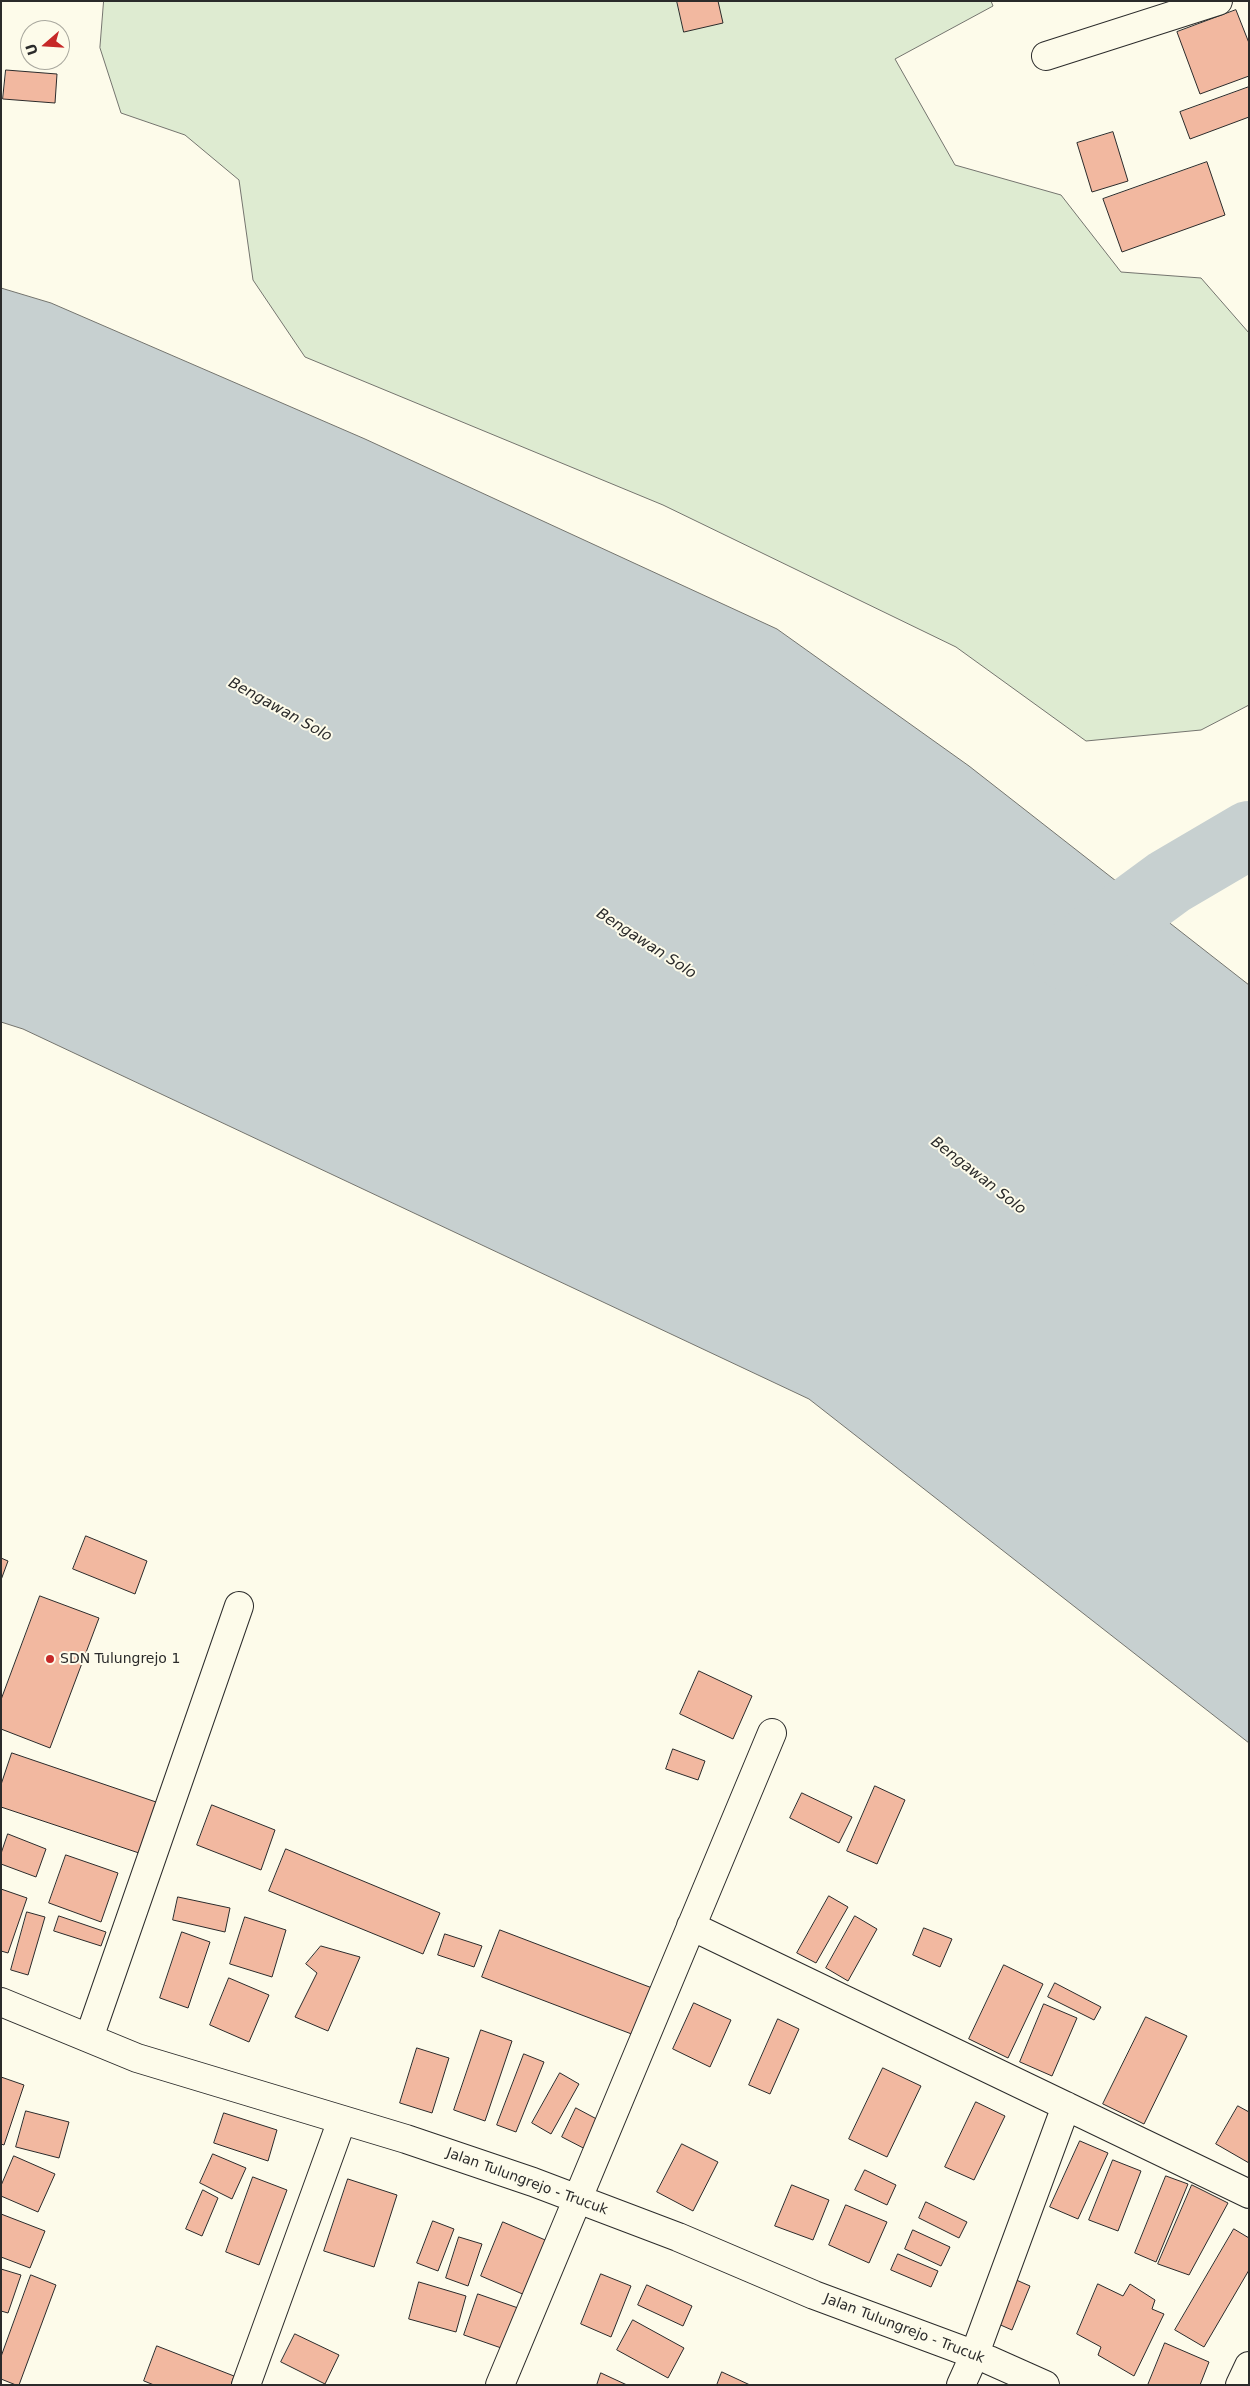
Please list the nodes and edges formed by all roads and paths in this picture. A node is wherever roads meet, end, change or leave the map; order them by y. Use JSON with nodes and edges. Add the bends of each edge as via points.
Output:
{"nodes":[{"id":1,"x":1218,"y":1,"type":"edge"},
{"id":2,"x":1046,"y":56,"type":"dead end"},
{"id":3,"x":239,"y":1606,"type":"dead end"},
{"id":4,"x":772,"y":1732,"type":"dead end"},
{"id":5,"x":691,"y":1926,"type":"junction"},
{"id":6,"x":1,"y":2002,"type":"edge"},
{"id":7,"x":89,"y":2038,"type":"junction"},
{"id":8,"x":1066,"y":2106,"type":"junction"},
{"id":9,"x":342,"y":2120,"type":"junction"},
{"id":10,"x":1249,"y":2194,"type":"edge"},
{"id":11,"x":579,"y":2200,"type":"junction"},
{"id":12,"x":974,"y":2356,"type":"junction"},
{"id":13,"x":1249,"y":2366,"type":"edge"},
{"id":14,"x":246,"y":2385,"type":"edge"},
{"id":15,"x":500,"y":2385,"type":"edge"},
{"id":16,"x":960,"y":2385,"type":"edge"},
{"id":17,"x":1045,"y":2385,"type":"edge"},
{"id":18,"x":1240,"y":2385,"type":"edge"}],
"edges":[{"from":1,"to":2,"type":"street"},
{"from":3,"to":7,"type":"street"},
{"from":4,"to":5,"type":"street"},
{"from":5,"to":8,"type":"street"},
{"from":5,"to":11,"type":"street"},
{"from":6,"to":7,"type":"street","name":"Jalan Tulungrejo - Trucuk"},
{"from":7,"to":9,"type":"street","name":"Jalan Tulungrejo - Trucuk","via":[[137,2058]]},
{"from":8,"to":10,"type":"street"},
{"from":8,"to":12,"type":"street"},
{"from":9,"to":11,"type":"street","name":"Jalan Tulungrejo - Trucuk","via":[[506,2172]]},
{"from":9,"to":14,"type":"street"},
{"from":11,"to":12,"type":"street","name":"Jalan Tulungrejo - Trucuk"},
{"from":11,"to":15,"type":"street"},
{"from":12,"to":16,"type":"street"},
{"from":12,"to":17,"type":"street","name":"Jalan Tulungrejo - Trucuk"},
{"from":13,"to":18,"type":"street"}]}
